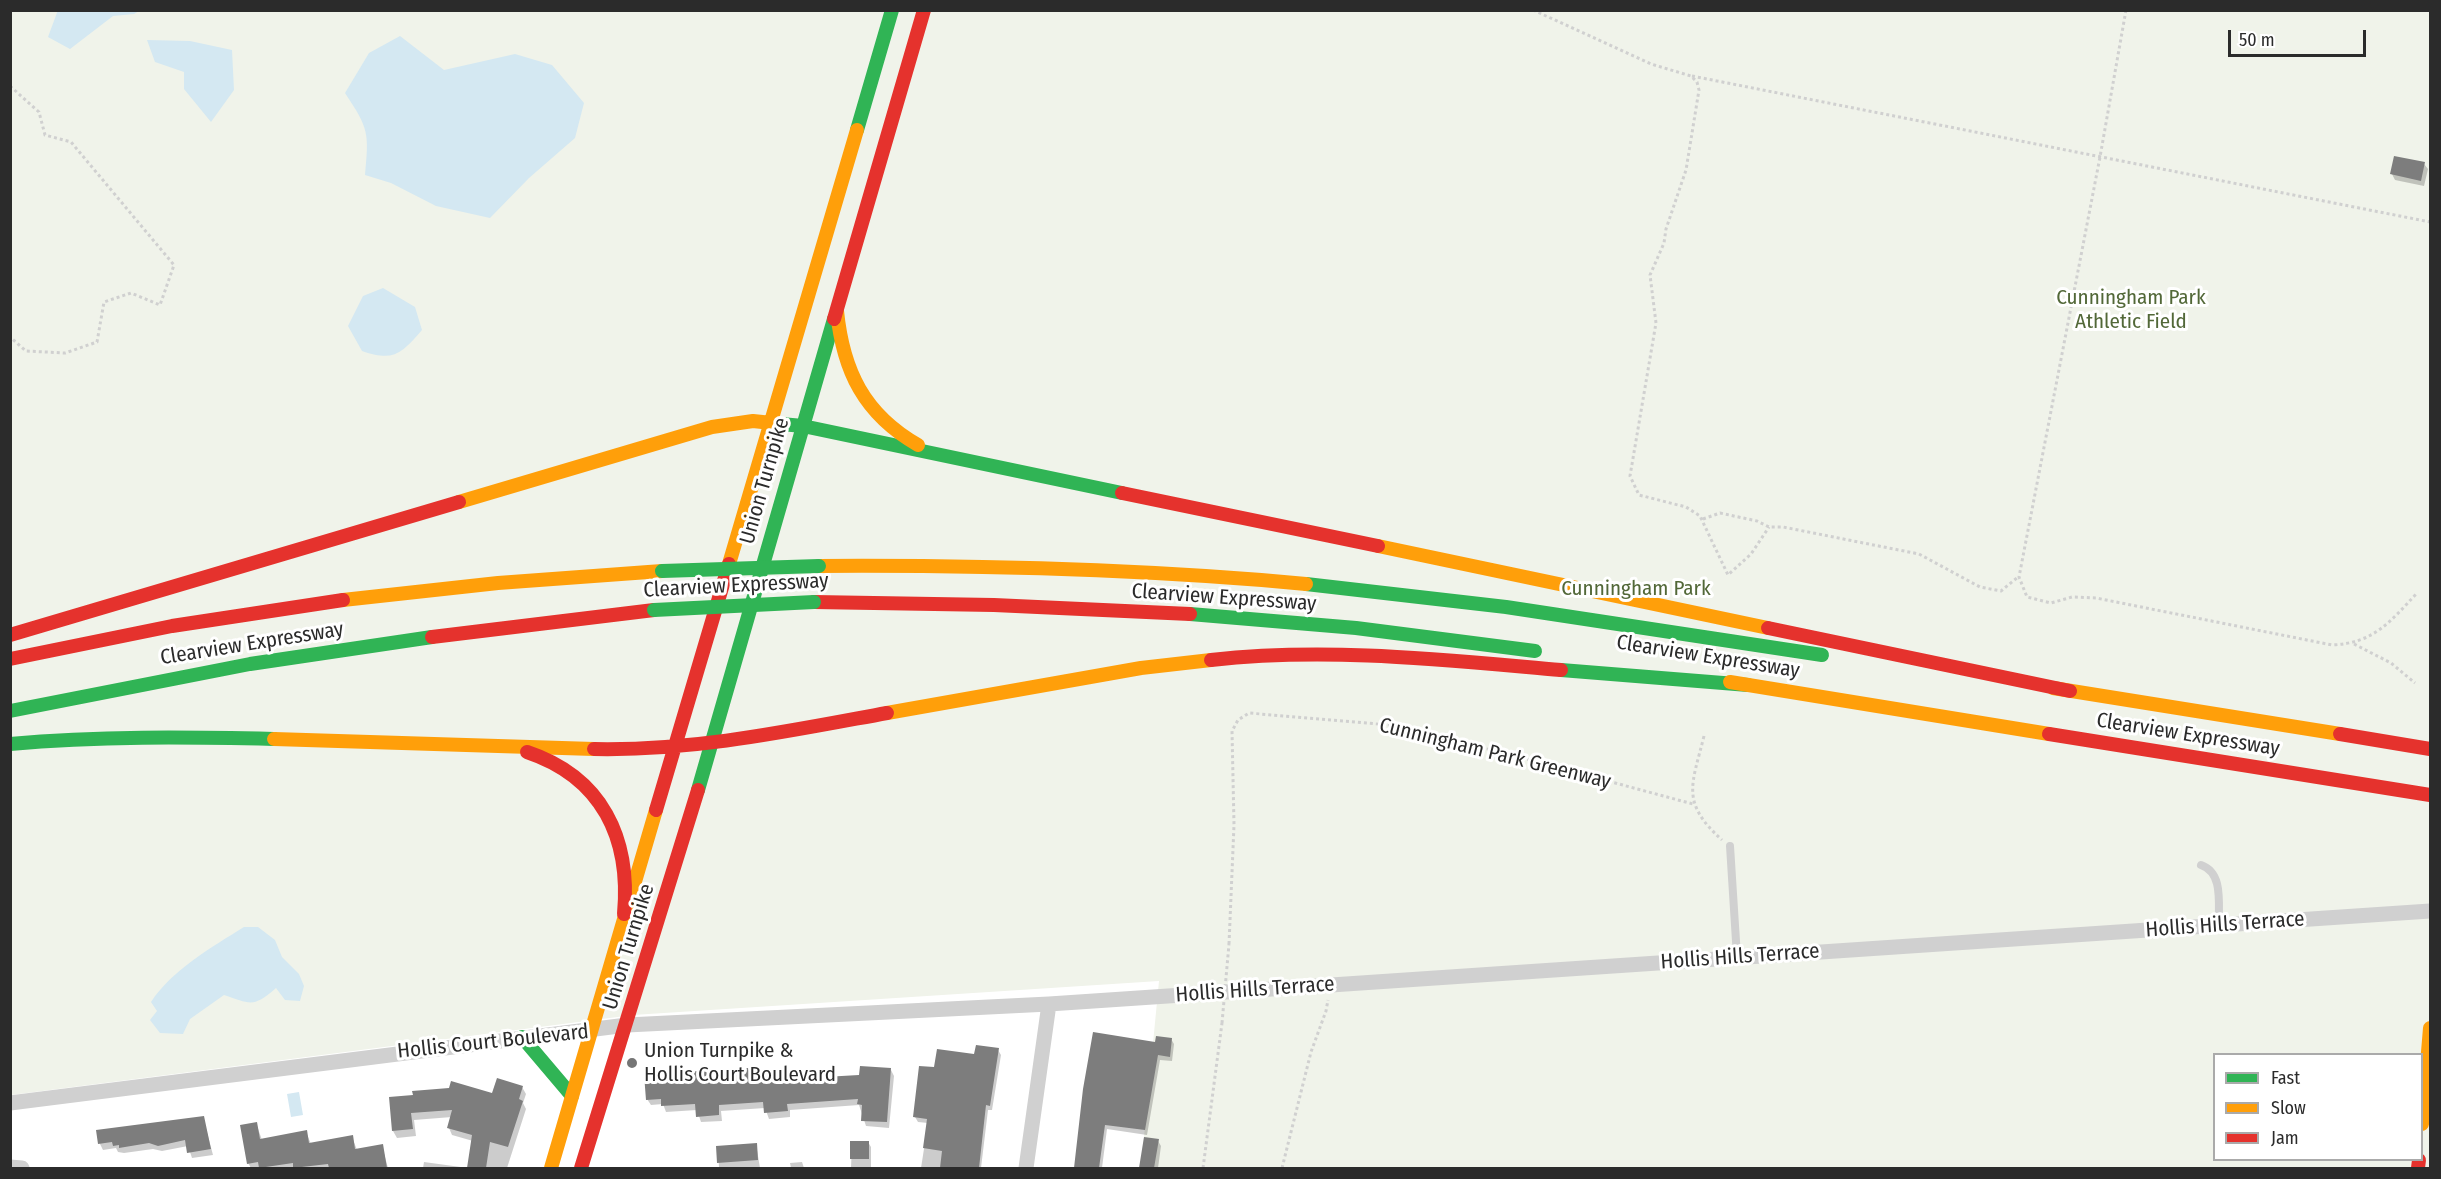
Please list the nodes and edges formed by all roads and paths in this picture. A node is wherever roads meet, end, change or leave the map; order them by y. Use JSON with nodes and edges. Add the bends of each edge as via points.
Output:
{"nodes":[{"id":1,"x":892,"y":10,"type":"edge"},
{"id":2,"x":924,"y":10,"type":"edge"},
{"id":3,"x":1533,"y":10,"type":"edge"},
{"id":4,"x":2126,"y":10,"type":"edge"},
{"id":5,"x":1691,"y":76,"type":"junction"},
{"id":6,"x":10,"y":86,"type":"edge"},
{"id":7,"x":2100,"y":157,"type":"junction"},
{"id":8,"x":2430,"y":222,"type":"edge"},
{"id":9,"x":837,"y":311,"type":"junction"},
{"id":10,"x":10,"y":337,"type":"edge"},
{"id":11,"x":769,"y":422,"type":"junction"},
{"id":12,"x":803,"y":426,"type":"junction"},
{"id":13,"x":950,"y":457,"type":"junction"},
{"id":14,"x":1702,"y":519,"type":"junction"},
{"id":15,"x":1769,"y":526,"type":"junction"},
{"id":16,"x":2019,"y":577,"type":"junction"},
{"id":17,"x":2417,"y":594,"type":"dead end"},
{"id":18,"x":10,"y":635,"type":"edge"},
{"id":19,"x":2354,"y":644,"type":"junction"},
{"id":20,"x":1552,"y":653,"type":"dead end"},
{"id":21,"x":1574,"y":657,"type":"dead end"},
{"id":22,"x":10,"y":659,"type":"edge"},
{"id":23,"x":2415,"y":683,"type":"dead end"},
{"id":24,"x":1748,"y":685,"type":"junction"},
{"id":25,"x":2070,"y":691,"type":"junction"},
{"id":26,"x":10,"y":711,"type":"edge"},
{"id":27,"x":1704,"y":736,"type":"dead end"},
{"id":28,"x":10,"y":744,"type":"edge"},
{"id":29,"x":709,"y":745,"type":"junction"},
{"id":30,"x":491,"y":746,"type":"junction"},
{"id":31,"x":673,"y":748,"type":"junction"},
{"id":32,"x":2430,"y":749,"type":"edge"},
{"id":33,"x":2430,"y":795,"type":"edge"},
{"id":34,"x":1693,"y":804,"type":"junction"},
{"id":35,"x":1730,"y":846,"type":"joint"},
{"id":36,"x":2200,"y":865,"type":"dead end"},
{"id":37,"x":2430,"y":911,"type":"edge"},
{"id":38,"x":624,"y":914,"type":"junction"},
{"id":39,"x":2219,"y":925,"type":"junction"},
{"id":40,"x":1737,"y":957,"type":"junction"},
{"id":41,"x":1049,"y":1004,"type":"junction"},
{"id":42,"x":1327,"y":1004,"type":"dead end"},
{"id":43,"x":627,"y":1025,"type":"junction"},
{"id":44,"x":2430,"y":1028,"type":"edge"},
{"id":45,"x":591,"y":1032,"type":"junction"},
{"id":46,"x":522,"y":1037,"type":"junction"},
{"id":47,"x":572,"y":1096,"type":"junction"},
{"id":48,"x":10,"y":1103,"type":"edge"},
{"id":49,"x":2423,"y":1103,"type":"edge"},
{"id":50,"x":10,"y":1167,"type":"edge"},
{"id":51,"x":22,"y":1168,"type":"edge"},
{"id":52,"x":551,"y":1168,"type":"edge"},
{"id":53,"x":581,"y":1168,"type":"edge"},
{"id":54,"x":1026,"y":1168,"type":"edge"},
{"id":55,"x":1203,"y":1168,"type":"edge"},
{"id":56,"x":1282,"y":1168,"type":"edge"}],
"edges":[{"from":1,"to":11,"type":"main road","name":"Union Turnpike"},
{"from":2,"to":9,"type":"main road","name":"Union Turnpike"},
{"from":3,"to":5,"type":"path","via":[[1651,64]]},
{"from":4,"to":7,"type":"path"},
{"from":5,"to":7,"type":"path"},
{"from":5,"to":14,"type":"path","via":[[1699,90],[1686,170],[1650,276],[1656,323],[1630,476],[1640,495],[1686,507]]},
{"from":6,"to":10,"type":"path","via":[[39,112],[45,135],[71,142],[174,265],[160,305],[130,292],[104,302],[97,342],[65,354],[26,351]]},
{"from":7,"to":8,"type":"path"},
{"from":7,"to":16,"type":"path"},
{"from":9,"to":12,"type":"main road","name":"Union Turnpike"},
{"from":9,"to":13,"type":"main road","via":[[847,365],[875,413],[912,442]]},
{"from":11,"to":12,"type":"main road"},
{"from":11,"to":18,"type":"main road","via":[[712,427]]},
{"from":11,"to":31,"type":"main road","name":"Union Turnpike"},
{"from":12,"to":13,"type":"main road"},
{"from":12,"to":29,"type":"main road","name":"Union Turnpike"},
{"from":13,"to":25,"type":"main road"},
{"from":14,"to":15,"type":"path","via":[[1720,513]]},
{"from":14,"to":15,"type":"path","via":[[1728,575],[1751,554]]},
{"from":15,"to":16,"type":"path","via":[[1919,555],[1980,587],[2001,591]]},
{"from":16,"to":19,"type":"path","via":[[2028,597],[2051,603],[2072,597],[2096,598],[2316,642]]},
{"from":17,"to":19,"type":"path","via":[[2389,624]]},
{"from":19,"to":23,"type":"path","via":[[2391,663]]},
{"from":20,"to":26,"type":"main road","name":"Clearview Expressway","bridge":true,"via":[[1332,626],[1200,616],[932,603],[814,602],[654,610],[269,661]]},
{"from":21,"to":24,"type":"main road","name":"Clearview Expressway"},
{"from":22,"to":25,"type":"main road","name":"Clearview Expressway","bridge":true,"via":[[193,622],[349,597],[483,583],[819,566],[1065,569],[1347,587],[1535,610]]},
{"from":24,"to":29,"type":"main road","via":[[1390,656],[1254,655],[1130,670]]},
{"from":24,"to":33,"type":"main road","name":"Clearview Expressway"},
{"from":25,"to":32,"type":"main road","name":"Clearview Expressway"},
{"from":27,"to":34,"type":"path"},
{"from":28,"to":30,"type":"main road","via":[[158,736]]},
{"from":29,"to":31,"type":"main road"},
{"from":29,"to":43,"type":"main road","name":"Union Turnpike"},
{"from":30,"to":31,"type":"main road"},
{"from":30,"to":38,"type":"main road","via":[[518,749],[549,760],[590,792],[611,822],[623,853]]},
{"from":31,"to":38,"type":"main road","name":"Union Turnpike"},
{"from":34,"to":35,"type":"path","via":[[1701,820]]},
{"from":34,"to":55,"type":"path","name":"Cunningham Park Greenway","bridge":true,"via":[[1389,725],[1250,713],[1238,720],[1232,731],[1234,825],[1229,944]]},
{"from":35,"to":40,"type":"lane"},
{"from":36,"to":39,"type":"lane","via":[[2216,875]]},
{"from":37,"to":39,"type":"street","name":"Hollis Hills Terrace"},
{"from":38,"to":45,"type":"main road","name":"Union Turnpike"},
{"from":39,"to":40,"type":"street","name":"Hollis Hills Terrace"},
{"from":40,"to":41,"type":"street","name":"Hollis Hills Terrace"},
{"from":41,"to":43,"type":"street","name":"Hollis Court Boulevard"},
{"from":41,"to":54,"type":"street"},
{"from":42,"to":56,"type":"path"},
{"from":43,"to":45,"type":"street","name":"Hollis Court Boulevard"},
{"from":43,"to":53,"type":"main road","name":"Union Turnpike"},
{"from":44,"to":49,"type":"main road"},
{"from":45,"to":46,"type":"street","name":"Hollis Court Boulevard"},
{"from":45,"to":47,"type":"main road","name":"Union Turnpike"},
{"from":46,"to":47,"type":"main road"},
{"from":46,"to":48,"type":"street","name":"Hollis Court Boulevard"},
{"from":47,"to":52,"type":"main road","name":"Union Turnpike"},
{"from":50,"to":51,"type":"street"}]}
